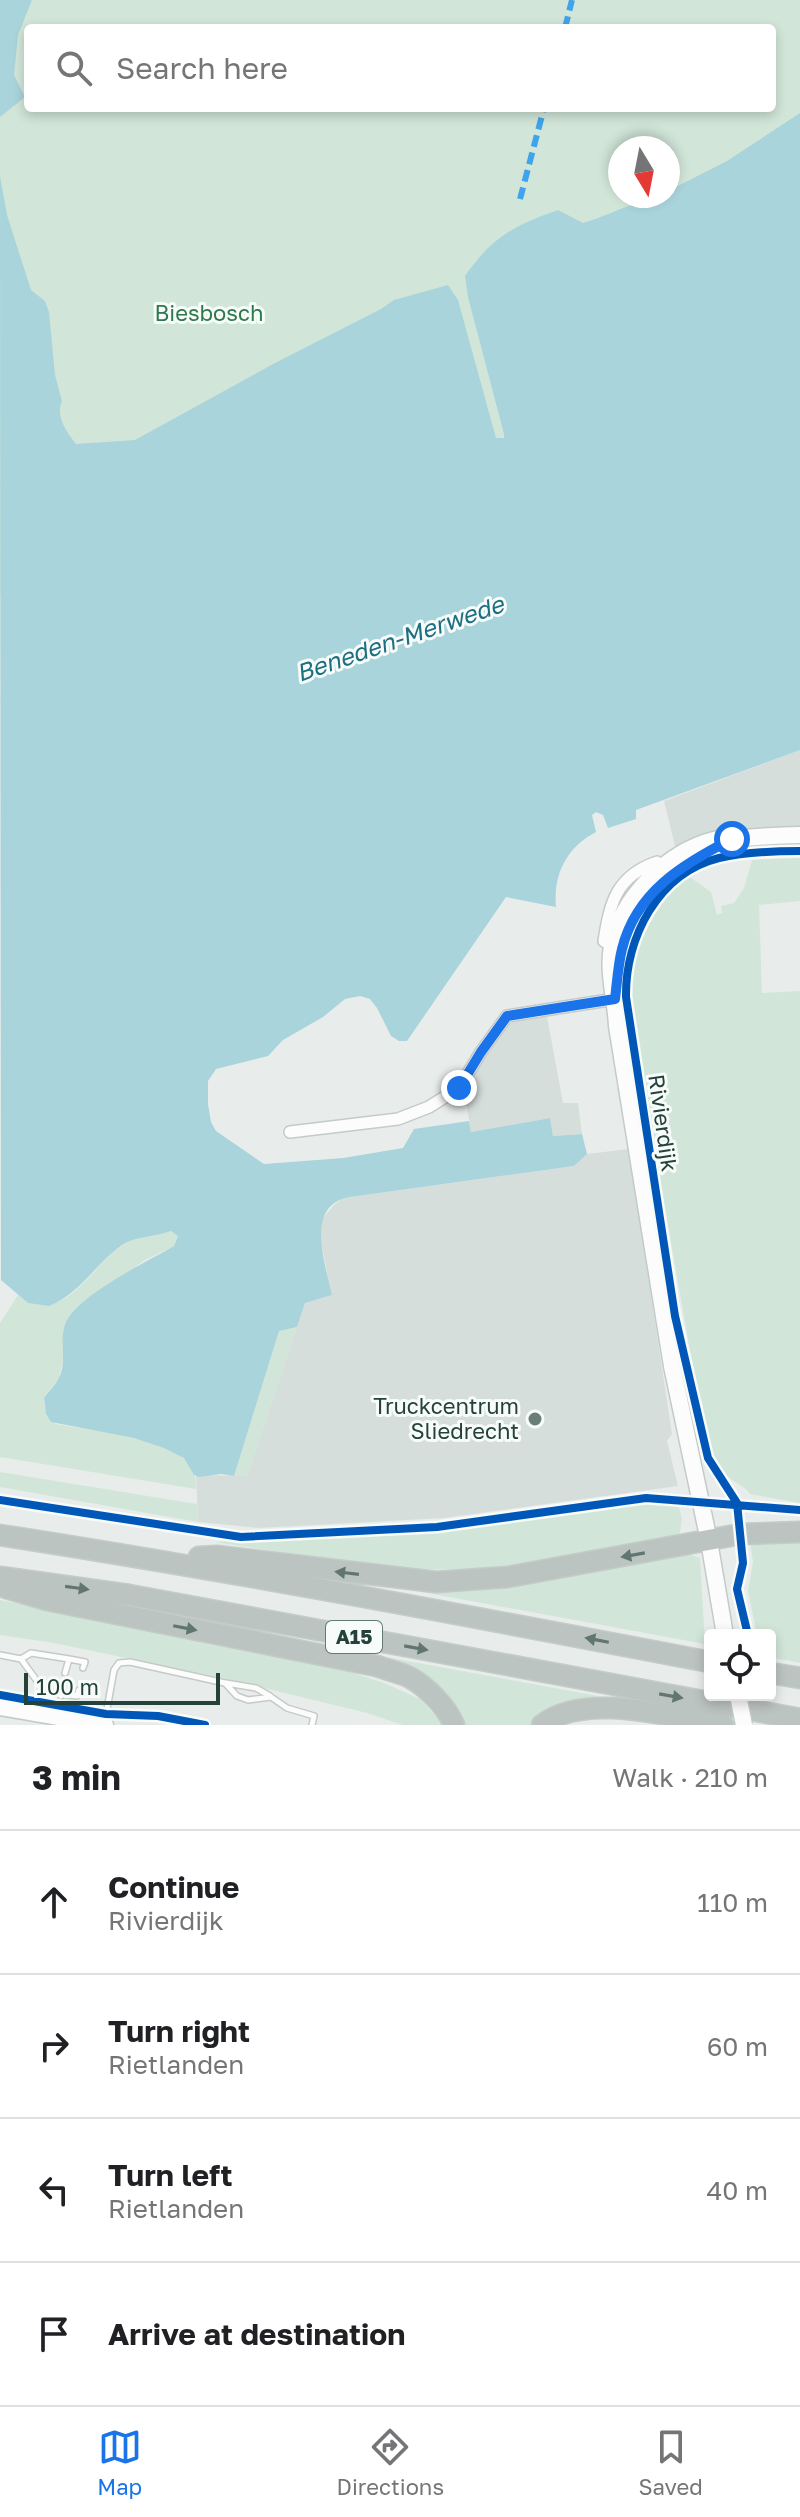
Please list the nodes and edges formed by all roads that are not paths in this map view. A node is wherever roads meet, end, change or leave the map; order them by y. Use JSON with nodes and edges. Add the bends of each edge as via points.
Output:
{"nodes":[{"id":1,"x":800,"y":835,"type":"edge"},
{"id":2,"x":666,"y":871,"type":"junction"},
{"id":3,"x":617,"y":949,"type":"junction"},
{"id":4,"x":615,"y":999,"type":"junction"},
{"id":5,"x":290,"y":1132,"type":"dead end"},
{"id":6,"x":800,"y":1532,"type":"edge"},
{"id":7,"x":0,"y":1535,"type":"edge"},
{"id":8,"x":709,"y":1541,"type":"junction"},
{"id":9,"x":163,"y":1560,"type":"junction"},
{"id":10,"x":0,"y":1577,"type":"edge"},
{"id":11,"x":0,"y":1586,"type":"edge"},
{"id":12,"x":724,"y":1629,"type":"edge"},
{"id":13,"x":0,"y":1655,"type":"edge"},
{"id":14,"x":21,"y":1659,"type":"junction"},
{"id":15,"x":69,"y":1659,"type":"junction"},
{"id":16,"x":704,"y":1661,"type":"edge"},
{"id":17,"x":83,"y":1668,"type":"dead end"},
{"id":18,"x":65,"y":1673,"type":"dead end"},
{"id":19,"x":776,"y":1674,"type":"edge"},
{"id":20,"x":800,"y":1678,"type":"edge"},
{"id":21,"x":225,"y":1683,"type":"junction"},
{"id":22,"x":63,"y":1687,"type":"dead end"},
{"id":23,"x":79,"y":1690,"type":"dead end"},
{"id":24,"x":45,"y":1692,"type":"junction"},
{"id":25,"x":61,"y":1696,"type":"junction"},
{"id":26,"x":271,"y":1697,"type":"junction"},
{"id":27,"x":739,"y":1701,"type":"edge"},
{"id":28,"x":0,"y":1707,"type":"edge"},
{"id":29,"x":40,"y":1714,"type":"junction"},
{"id":30,"x":800,"y":1719,"type":"edge"},
{"id":31,"x":104,"y":1725,"type":"edge"},
{"id":32,"x":312,"y":1725,"type":"edge"},
{"id":33,"x":454,"y":1725,"type":"edge"},
{"id":34,"x":542,"y":1725,"type":"edge"},
{"id":35,"x":723,"y":1725,"type":"edge"},
{"id":36,"x":744,"y":1725,"type":"edge"}],
"edges":[{"from":1,"to":2,"type":"street","name":"Rivierdijk","via":[[732,839]]},
{"from":2,"to":3,"type":"street","name":"Rivierdijk"},
{"from":2,"to":3,"type":"street","name":"Rivierdijk","via":[[657,862],[645,866],[615,894],[604,941]]},
{"from":3,"to":4,"type":"street","name":"Rivierdijk"},
{"from":4,"to":5,"type":"street","via":[[507,1016],[459,1088],[416,1113]]},
{"from":4,"to":8,"type":"street","name":"Rivierdijk","via":[[672,1366]]},
{"from":6,"to":8,"type":"highway","number":"A15"},
{"from":7,"to":9,"type":"highway","number":"A15"},
{"from":8,"to":9,"type":"highway","number":"A15","one_way":true,"via":[[508,1577],[436,1582],[217,1556]]},
{"from":8,"to":12,"type":"street","name":"Rivierdijk"},
{"from":16,"to":9,"type":"highway","number":"A15","one_way":true},
{"from":10,"to":30,"type":"highway","number":"A15","one_way":true,"via":[[144,1598]]},
{"from":11,"to":33,"type":"highway","number":"A15","one_way":true,"via":[[377,1666],[409,1677],[432,1694]]},
{"from":13,"to":14,"type":"lane"},
{"from":14,"to":15,"type":"lane","via":[[31,1653]]},
{"from":14,"to":24,"type":"lane"},
{"from":15,"to":17,"type":"lane","via":[[85,1662]]},
{"from":15,"to":18,"type":"lane"},
{"from":19,"to":20,"type":"highway"},
{"from":21,"to":26,"type":"lane","via":[[256,1688]]},
{"from":21,"to":26,"type":"lane","via":[[248,1700]]},
{"from":21,"to":31,"type":"lane","via":[[119,1663]]},
{"from":22,"to":25,"type":"lane"},
{"from":23,"to":25,"type":"lane","via":[[77,1696]]},
{"from":24,"to":25,"type":"lane"},
{"from":24,"to":29,"type":"lane"},
{"from":26,"to":32,"type":"lane","via":[[314,1716]]},
{"from":27,"to":36,"type":"street","bridge":true},
{"from":28,"to":29,"type":"street"},
{"from":29,"to":31,"type":"street"},
{"from":34,"to":35,"type":"highway","via":[[564,1713],[596,1708]]}]}
